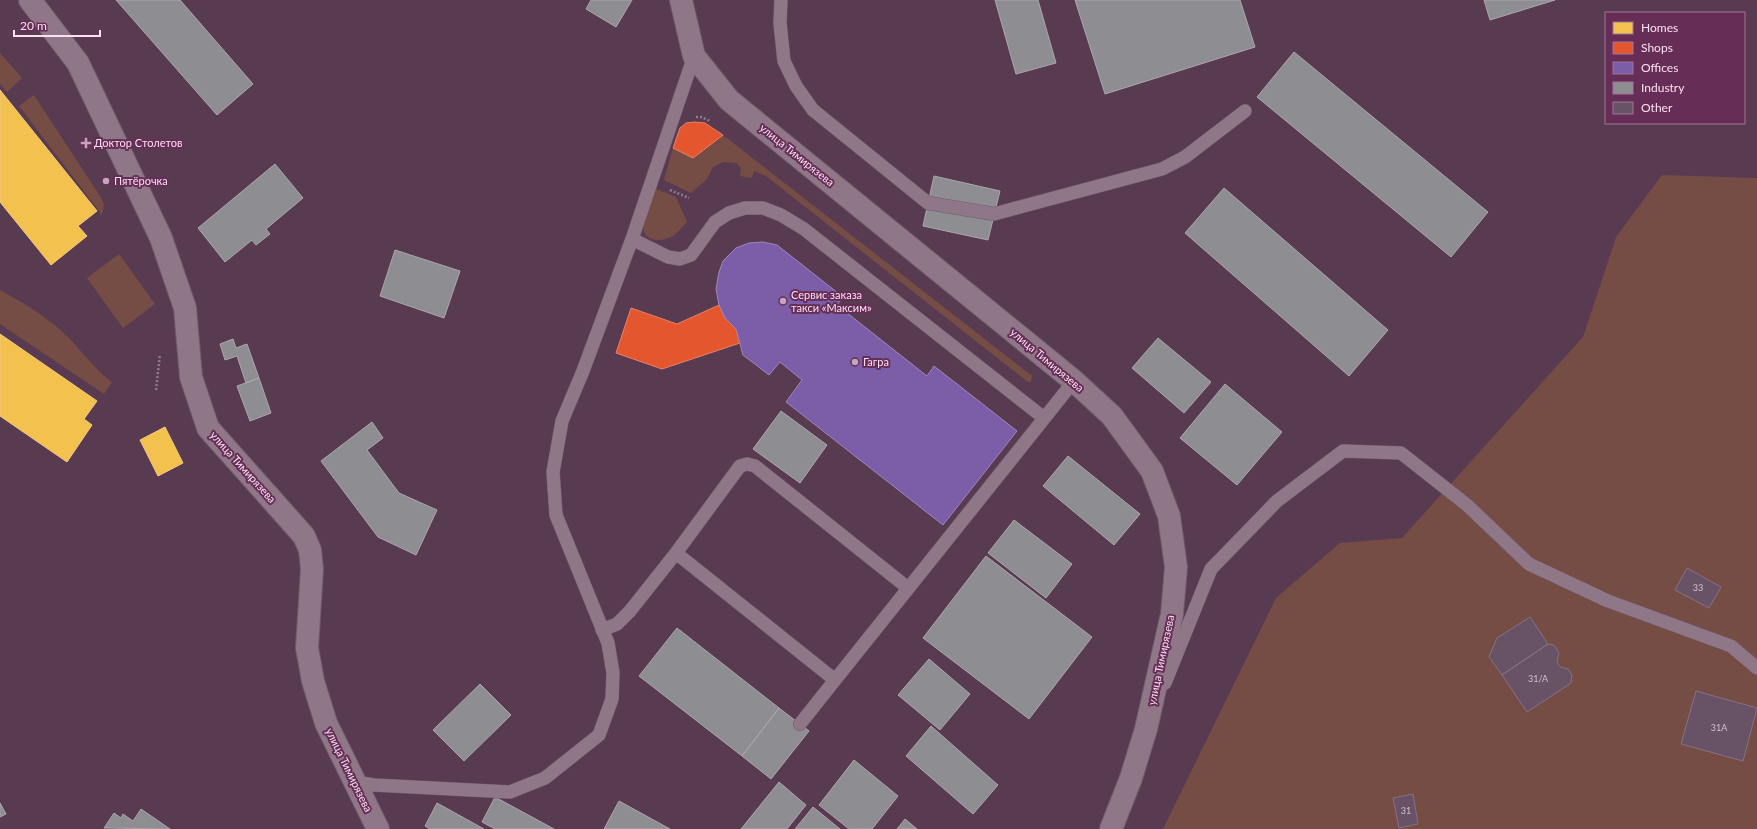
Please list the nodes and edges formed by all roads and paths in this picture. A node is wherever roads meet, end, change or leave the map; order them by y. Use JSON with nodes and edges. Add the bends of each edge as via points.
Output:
{"nodes":[{"id":1,"x":30,"y":0,"type":"edge"},
{"id":2,"x":681,"y":0,"type":"edge"},
{"id":3,"x":781,"y":0,"type":"edge"},
{"id":4,"x":694,"y":56,"type":"junction"},
{"id":5,"x":1245,"y":111,"type":"dead end"},
{"id":6,"x":632,"y":239,"type":"junction"},
{"id":7,"x":160,"y":354,"type":"dead end"},
{"id":8,"x":1074,"y":381,"type":"junction"},
{"id":9,"x":156,"y":390,"type":"dead end"},
{"id":10,"x":1044,"y":418,"type":"junction"},
{"id":11,"x":676,"y":553,"type":"junction"},
{"id":12,"x":908,"y":588,"type":"junction"},
{"id":13,"x":602,"y":630,"type":"junction"},
{"id":14,"x":1757,"y":668,"type":"edge"},
{"id":15,"x":835,"y":680,"type":"junction"},
{"id":16,"x":800,"y":724,"type":"dead end"},
{"id":17,"x":1146,"y":729,"type":"junction"},
{"id":18,"x":355,"y":782,"type":"junction"},
{"id":19,"x":378,"y":829,"type":"edge"},
{"id":20,"x":1111,"y":829,"type":"edge"}],
"edges":[{"from":1,"to":18,"type":"street","name":"улица Тимирязева","via":[[78,63],[161,238],[185,308],[191,377],[208,428],[304,536],[310,550],[312,569],[307,648],[313,682],[326,723]]},
{"from":2,"to":4,"type":"street","name":"улица Тимирязева"},
{"from":3,"to":5,"type":"lane","via":[[780,23],[784,61],[796,86],[813,110],[928,203],[994,214],[1162,169],[1185,157]]},
{"from":4,"to":6,"type":"lane"},
{"from":4,"to":8,"type":"street","name":"улица Тимирязева","via":[[729,100]]},
{"from":6,"to":10,"type":"lane","via":[[668,257],[680,259],[691,255],[715,222],[729,213],[745,208],[763,208],[781,215],[804,229]]},
{"from":6,"to":13,"type":"lane","via":[[562,421],[553,472],[556,515]]},
{"from":7,"to":9,"type":"path"},
{"from":8,"to":10,"type":"lane"},
{"from":8,"to":17,"type":"street","name":"улица Тимирязева","via":[[1112,416],[1152,471],[1169,516],[1176,567],[1172,614]]},
{"from":10,"to":12,"type":"lane"},
{"from":11,"to":12,"type":"lane","via":[[740,466],[747,464],[755,466]]},
{"from":11,"to":13,"type":"lane","via":[[630,611],[617,624]]},
{"from":11,"to":15,"type":"lane"},
{"from":12,"to":15,"type":"lane"},
{"from":13,"to":18,"type":"lane","via":[[608,643],[613,673],[612,699],[599,735],[545,778],[510,792],[374,786]]},
{"from":14,"to":17,"type":"lane","via":[[1731,646],[1608,601],[1529,564],[1467,505],[1401,453],[1343,452],[1276,501],[1211,569]]},
{"from":15,"to":16,"type":"lane"},
{"from":17,"to":20,"type":"street","name":"улица Тимирязева","via":[[1131,778]]},
{"from":18,"to":19,"type":"street","name":"улица Тимирязева"}]}
